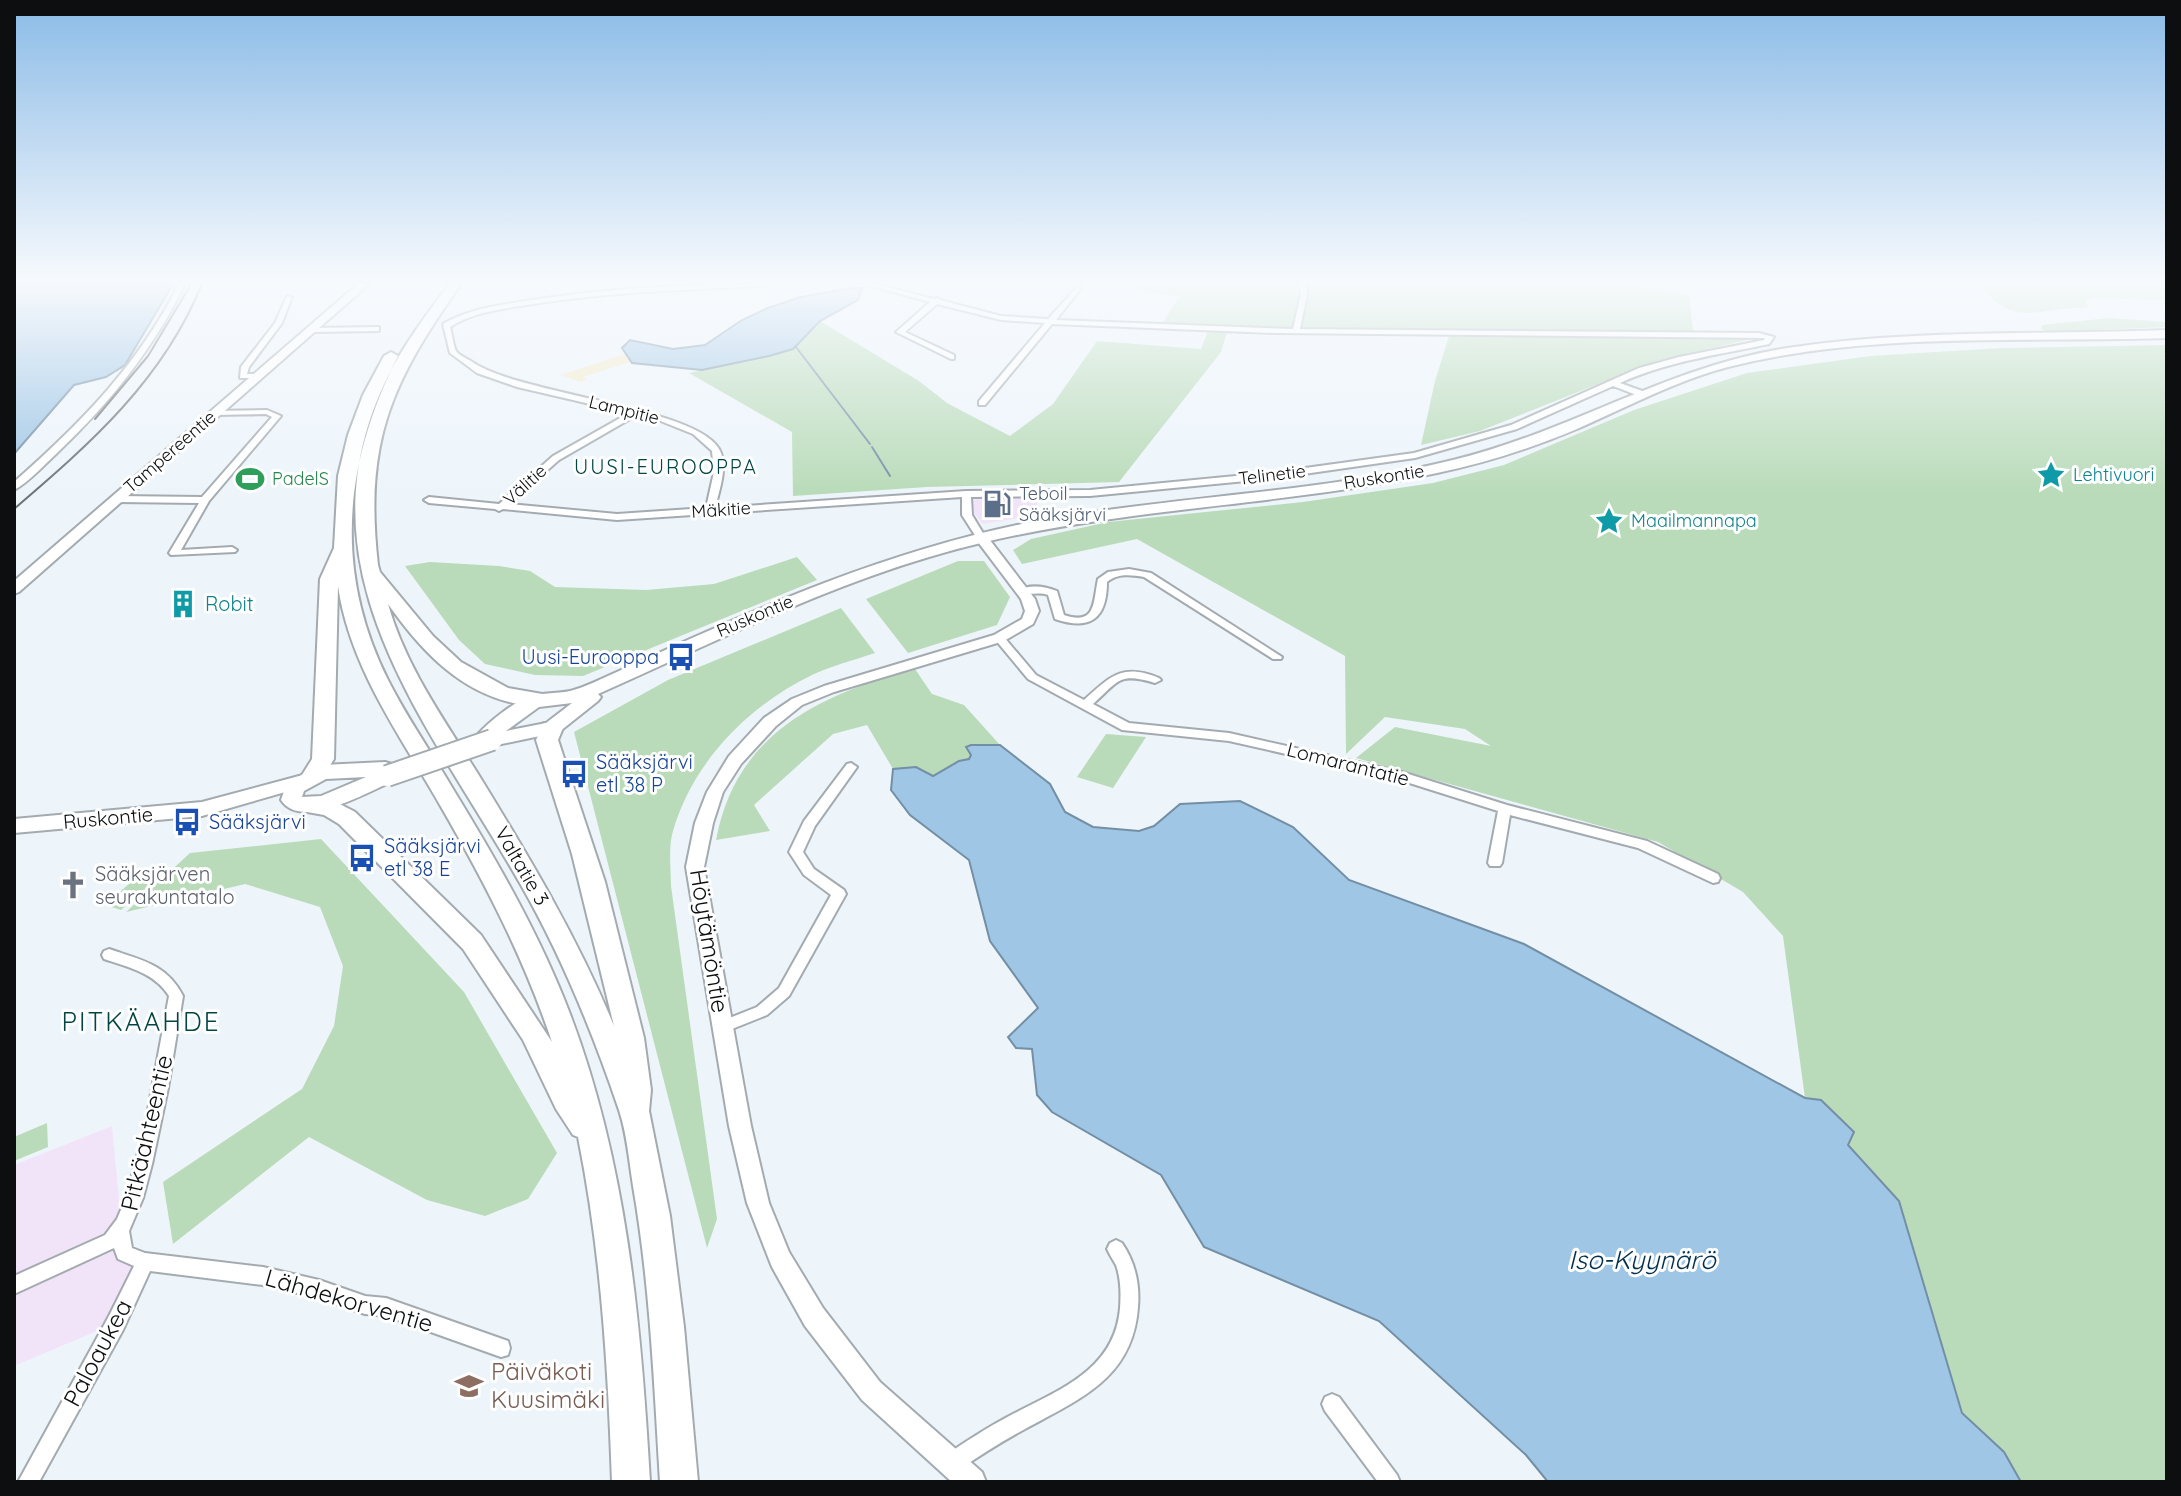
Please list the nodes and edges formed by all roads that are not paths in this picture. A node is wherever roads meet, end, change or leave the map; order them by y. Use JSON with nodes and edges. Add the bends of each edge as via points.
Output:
{"nodes":[{"id":1,"x":141,"y":354,"type":"edge"},
{"id":2,"x":255,"y":354,"type":"edge"},
{"id":3,"x":283,"y":354,"type":"edge"},
{"id":4,"x":392,"y":354,"type":"edge"},
{"id":5,"x":407,"y":354,"type":"edge"},
{"id":6,"x":455,"y":354,"type":"edge"},
{"id":7,"x":944,"y":354,"type":"edge"},
{"id":8,"x":1024,"y":354,"type":"edge"},
{"id":9,"x":1706,"y":354,"type":"edge"},
{"id":10,"x":1790,"y":354,"type":"edge"},
{"id":11,"x":951,"y":357,"type":"dead end"},
{"id":12,"x":257,"y":376,"type":"junction"},
{"id":13,"x":1613,"y":383,"type":"junction"},
{"id":14,"x":1642,"y":394,"type":"junction"},
{"id":15,"x":982,"y":403,"type":"dead end"},
{"id":16,"x":215,"y":413,"type":"junction"},
{"id":17,"x":634,"y":414,"type":"junction"},
{"id":18,"x":14,"y":487,"type":"edge"},
{"id":19,"x":966,"y":494,"type":"junction"},
{"id":20,"x":117,"y":499,"type":"junction"},
{"id":21,"x":205,"y":500,"type":"junction"},
{"id":22,"x":429,"y":500,"type":"dead end"},
{"id":23,"x":499,"y":508,"type":"junction"},
{"id":24,"x":710,"y":510,"type":"junction"},
{"id":25,"x":981,"y":538,"type":"junction"},
{"id":26,"x":232,"y":550,"type":"dead end"},
{"id":27,"x":341,"y":551,"type":"junction"},
{"id":28,"x":369,"y":573,"type":"junction"},
{"id":29,"x":14,"y":589,"type":"edge"},
{"id":30,"x":1022,"y":591,"type":"junction"},
{"id":31,"x":999,"y":638,"type":"junction"},
{"id":32,"x":1277,"y":657,"type":"dead end"},
{"id":33,"x":1155,"y":680,"type":"dead end"},
{"id":34,"x":1085,"y":705,"type":"junction"},
{"id":35,"x":554,"y":710,"type":"junction"},
{"id":36,"x":488,"y":738,"type":"junction"},
{"id":37,"x":851,"y":767,"type":"dead end"},
{"id":38,"x":386,"y":773,"type":"junction"},
{"id":39,"x":304,"y":791,"type":"junction"},
{"id":40,"x":1505,"y":809,"type":"junction"},
{"id":41,"x":14,"y":826,"type":"edge"},
{"id":42,"x":1495,"y":863,"type":"dead end"},
{"id":43,"x":1713,"y":878,"type":"dead end"},
{"id":44,"x":109,"y":955,"type":"dead end"},
{"id":45,"x":722,"y":1027,"type":"junction"},
{"id":46,"x":635,"y":1113,"type":"junction"},
{"id":47,"x":593,"y":1140,"type":"junction"},
{"id":48,"x":121,"y":1233,"type":"junction"},
{"id":49,"x":1116,"y":1249,"type":"dead end"},
{"id":50,"x":145,"y":1262,"type":"junction"},
{"id":51,"x":14,"y":1285,"type":"edge"},
{"id":52,"x":501,"y":1348,"type":"dead end"},
{"id":53,"x":1332,"y":1404,"type":"dead end"},
{"id":54,"x":950,"y":1464,"type":"junction"},
{"id":55,"x":28,"y":1482,"type":"edge"},
{"id":56,"x":631,"y":1482,"type":"edge"},
{"id":57,"x":679,"y":1482,"type":"edge"},
{"id":58,"x":972,"y":1482,"type":"edge"},
{"id":59,"x":1390,"y":1482,"type":"edge"}],
"edges":[{"from":1,"to":18,"type":"street","via":[[74,433]]},
{"from":2,"to":12,"type":"street","via":[[243,376]]},
{"from":3,"to":12,"type":"main road","name":"Tampereentie"},
{"from":4,"to":27,"type":"highway","name":"Valtatie 3","via":[[363,412],[348,467]]},
{"from":5,"to":28,"type":"highway","name":"Valtatie 3","via":[[368,455],[363,508]]},
{"from":6,"to":17,"type":"street","name":"Lampitie","via":[[495,379]]},
{"from":7,"to":11,"type":"street"},
{"from":8,"to":15,"type":"street"},
{"from":9,"to":13,"type":"street","name":"Telinetie"},
{"from":10,"to":14,"type":"main road","name":"Ruskontie","via":[[1732,363]]},
{"from":12,"to":16,"type":"main road","name":"Tampereentie"},
{"from":13,"to":14,"type":"street"},
{"from":13,"to":19,"type":"street","name":"Telinetie","via":[[1490,434],[1370,463],[1090,493]]},
{"from":14,"to":25,"type":"main road","name":"Ruskontie","via":[[1554,432],[1438,468],[1120,511]]},
{"from":16,"to":20,"type":"main road","name":"Tampereentie"},
{"from":16,"to":21,"type":"street","via":[[277,416]]},
{"from":17,"to":23,"type":"street","name":"Välitie","via":[[556,458]]},
{"from":17,"to":24,"type":"street","name":"Lampitie","via":[[690,429],[715,449],[718,463]]},
{"from":19,"to":24,"type":"street","name":"Mäkitie"},
{"from":19,"to":25,"type":"street","via":[[967,515]]},
{"from":20,"to":21,"type":"street"},
{"from":20,"to":29,"type":"main road","name":"Tampereentie"},
{"from":21,"to":26,"type":"street","via":[[174,553]]},
{"from":22,"to":23,"type":"street","name":"Mäkitie"},
{"from":23,"to":24,"type":"street","name":"Mäkitie","via":[[617,517]]},
{"from":25,"to":30,"type":"street"},
{"from":25,"to":35,"type":"main road","name":"Ruskontie","via":[[818,589]]},
{"from":27,"to":39,"type":"highway","via":[[329,579],[323,759]]},
{"from":27,"to":47,"type":"highway","name":"Valtatie 3","via":[[365,655],[472,841],[538,971],[575,1065]]},
{"from":28,"to":35,"type":"highway","via":[[386,584],[413,624],[450,662],[482,688]]},
{"from":28,"to":46,"type":"highway","name":"Valtatie 3","via":[[403,669],[573,959]]},
{"from":30,"to":31,"type":"street","name":"Höytämöntie","via":[[1031,616]]},
{"from":30,"to":32,"type":"street","via":[[1047,590],[1053,593],[1059,617],[1086,620],[1101,606],[1107,575],[1147,575]]},
{"from":31,"to":34,"type":"street","name":"Lomarantatie","via":[[1032,677]]},
{"from":31,"to":45,"type":"street","name":"Höytämöntie","via":[[810,696],[770,722],[735,760],[710,806],[695,867]]},
{"from":33,"to":34,"type":"street","via":[[1124,673]]},
{"from":34,"to":40,"type":"street","name":"Lomarantatie","via":[[1126,727],[1266,744],[1402,776]]},
{"from":35,"to":36,"type":"main road"},
{"from":35,"to":36,"type":"main road","name":"Ruskontie","via":[[526,706]]},
{"from":35,"to":46,"type":"highway","via":[[547,740],[600,902],[637,1072]]},
{"from":36,"to":38,"type":"main road","bridge":true},
{"from":37,"to":45,"type":"street","via":[[809,824],[796,852],[809,872],[839,894],[784,992],[762,1011]]},
{"from":38,"to":39,"type":"main road"},
{"from":38,"to":39,"type":"main road"},
{"from":39,"to":41,"type":"main road","name":"Ruskontie","via":[[219,810]]},
{"from":39,"to":47,"type":"highway","via":[[347,818],[472,942],[534,1033],[566,1100]]},
{"from":40,"to":42,"type":"street"},
{"from":40,"to":43,"type":"street","name":"Lomarantatie","via":[[1642,844]]},
{"from":44,"to":48,"type":"street","name":"Pitkäahteentie","via":[[163,976],[176,996],[157,1106],[131,1214]]},
{"from":45,"to":54,"type":"street","name":"Höytämöntie","via":[[758,1203],[780,1259],[840,1354],[871,1391]]},
{"from":46,"to":57,"type":"highway","name":"Valtatie 3","via":[[666,1311]]},
{"from":47,"to":56,"type":"highway","name":"Valtatie 3","via":[[612,1248]]},
{"from":48,"to":50,"type":"street","via":[[124,1253]]},
{"from":48,"to":51,"type":"street","name":"Pitkäahteentie"},
{"from":49,"to":54,"type":"street","via":[[1129,1281],[1130,1320],[1114,1357],[1070,1396]]},
{"from":50,"to":52,"type":"street","name":"Lähdekorventie","via":[[263,1276],[319,1289]]},
{"from":50,"to":55,"type":"street","name":"Paloaukea"},
{"from":53,"to":59,"type":"street"},
{"from":54,"to":58,"type":"street","name":"Höytämöntie"}]}
